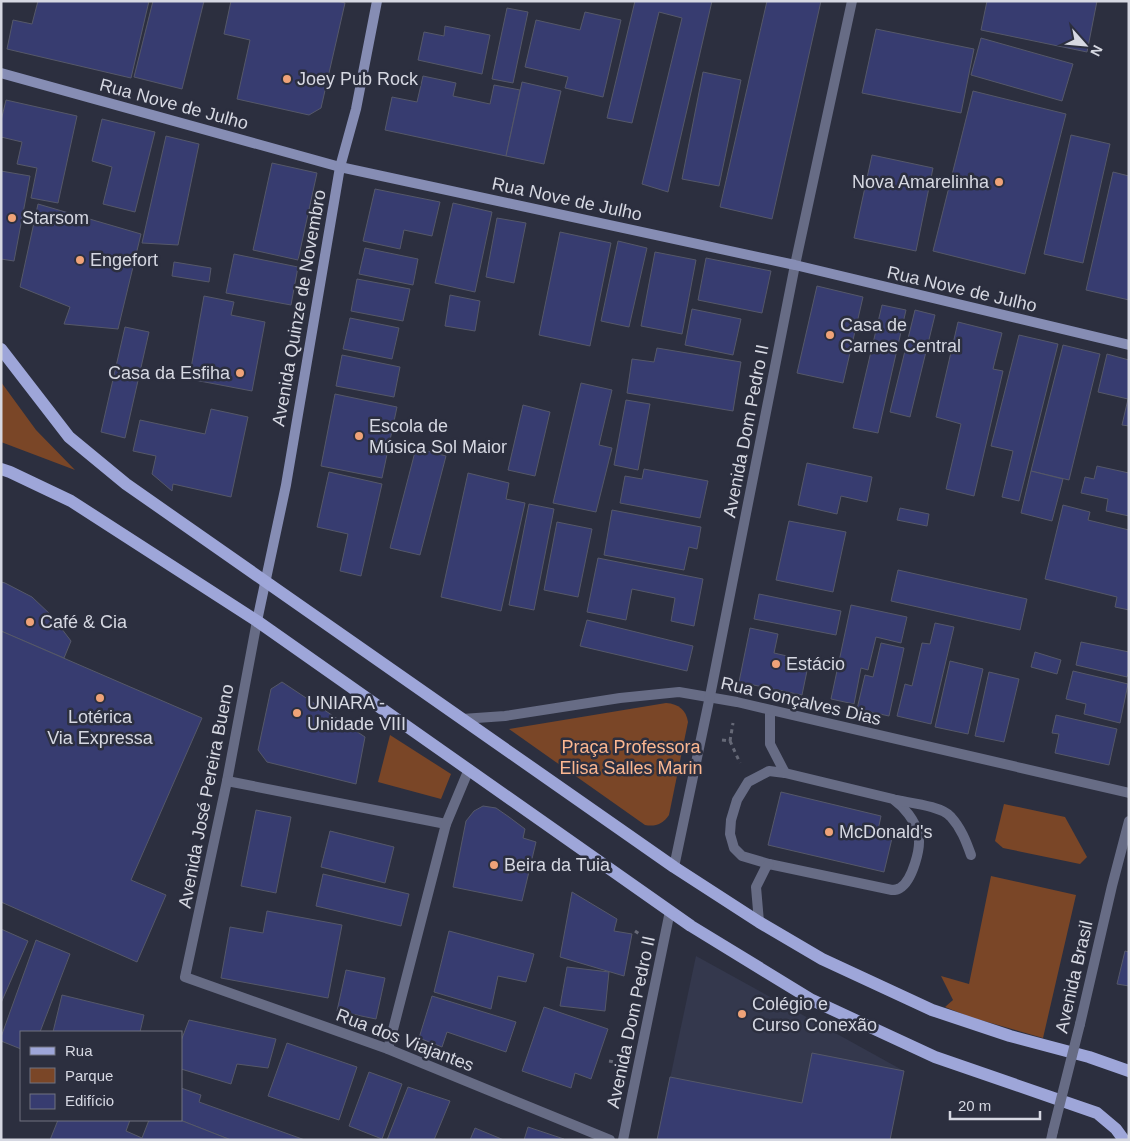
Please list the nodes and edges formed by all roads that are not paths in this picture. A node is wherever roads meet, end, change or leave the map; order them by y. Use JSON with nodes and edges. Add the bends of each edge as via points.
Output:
{"nodes":[{"id":1,"x":377,"y":1,"type":"edge"},
{"id":2,"x":852,"y":1,"type":"edge"},
{"id":3,"x":1,"y":73,"type":"edge"},
{"id":4,"x":340,"y":167,"type":"junction"},
{"id":5,"x":795,"y":266,"type":"junction"},
{"id":6,"x":1129,"y":345,"type":"edge"},
{"id":7,"x":1,"y":349,"type":"edge"},
{"id":8,"x":1,"y":469,"type":"edge"},
{"id":9,"x":265,"y":581,"type":"junction"},
{"id":10,"x":257,"y":621,"type":"junction"},
{"id":11,"x":710,"y":696,"type":"junction"},
{"id":12,"x":770,"y":710,"type":"junction"},
{"id":13,"x":462,"y":719,"type":"junction"},
{"id":14,"x":469,"y":769,"type":"junction"},
{"id":15,"x":785,"y":773,"type":"junction"},
{"id":16,"x":227,"y":781,"type":"junction"},
{"id":17,"x":1129,"y":793,"type":"edge"},
{"id":18,"x":893,"y":799,"type":"junction"},
{"id":19,"x":1129,"y":821,"type":"edge"},
{"id":20,"x":446,"y":824,"type":"junction"},
{"id":21,"x":971,"y":855,"type":"dead end"},
{"id":22,"x":769,"y":864,"type":"junction"},
{"id":23,"x":674,"y":867,"type":"junction"},
{"id":24,"x":670,"y":911,"type":"junction"},
{"id":25,"x":759,"y":922,"type":"junction"},
{"id":26,"x":185,"y":977,"type":"joint"},
{"id":27,"x":388,"y":1049,"type":"junction"},
{"id":28,"x":1129,"y":1071,"type":"edge"},
{"id":29,"x":1052,"y":1136,"type":"edge"},
{"id":30,"x":610,"y":1140,"type":"edge"},
{"id":31,"x":623,"y":1140,"type":"edge"},
{"id":32,"x":1124,"y":1140,"type":"edge"}],
"edges":[{"from":1,"to":4,"type":"street","name":"Avenida Quinze de Novembro","via":[[356,109]]},
{"from":2,"to":5,"type":"street","name":"Avenida Dom Pedro II"},
{"from":3,"to":4,"type":"street","name":"Rua Nove de Julho"},
{"from":4,"to":5,"type":"street","name":"Rua Nove de Julho"},
{"from":4,"to":9,"type":"street","name":"Avenida Quinze de Novembro","via":[[286,485]]},
{"from":5,"to":6,"type":"street","name":"Rua Nove de Julho"},
{"from":5,"to":11,"type":"street","name":"Avenida Dom Pedro II"},
{"from":7,"to":9,"type":"main road","via":[[69,437],[126,484]]},
{"from":8,"to":10,"type":"main road","via":[[71,501]]},
{"from":9,"to":10,"type":"street","name":"Avenida Quinze de Novembro"},
{"from":9,"to":13,"type":"main road"},
{"from":10,"to":14,"type":"main road"},
{"from":10,"to":16,"type":"street","name":"Avenida José Pereira Bueno"},
{"from":11,"to":12,"type":"street","name":"Rua Gonçalves Dias"},
{"from":11,"to":13,"type":"street","name":"Rua Gonçalves Dias","via":[[679,692]]},
{"from":11,"to":23,"type":"street","name":"Avenida Dom Pedro II"},
{"from":12,"to":15,"type":"street","via":[[770,744]]},
{"from":12,"to":17,"type":"street","name":"Rua Gonçalves Dias"},
{"from":13,"to":23,"type":"main road"},
{"from":14,"to":20,"type":"street"},
{"from":14,"to":24,"type":"main road"},
{"from":15,"to":18,"type":"street"},
{"from":15,"to":22,"type":"street","via":[[769,772],[748,782],[737,800],[731,820],[734,848],[742,856]]},
{"from":16,"to":20,"type":"street"},
{"from":16,"to":26,"type":"street","name":"Avenida José Pereira Bueno"},
{"from":18,"to":21,"type":"street","via":[[938,809],[950,815]]},
{"from":18,"to":22,"type":"street","via":[[913,821],[920,845],[910,877],[900,888],[892,890]]},
{"from":19,"to":29,"type":"street","name":"Avenida Brasil","bridge":true},
{"from":20,"to":27,"type":"street"},
{"from":22,"to":25,"type":"street","via":[[756,888]]},
{"from":23,"to":25,"type":"main road"},
{"from":24,"to":31,"type":"street","name":"Avenida Dom Pedro II"},
{"from":24,"to":32,"type":"main road","via":[[812,1000],[935,1057],[1097,1113]]},
{"from":25,"to":28,"type":"main road","via":[[822,959],[932,1010]]},
{"from":26,"to":27,"type":"street","name":"Rua dos Viajantes"},
{"from":27,"to":30,"type":"street","name":"Rua dos Viajantes"}]}
